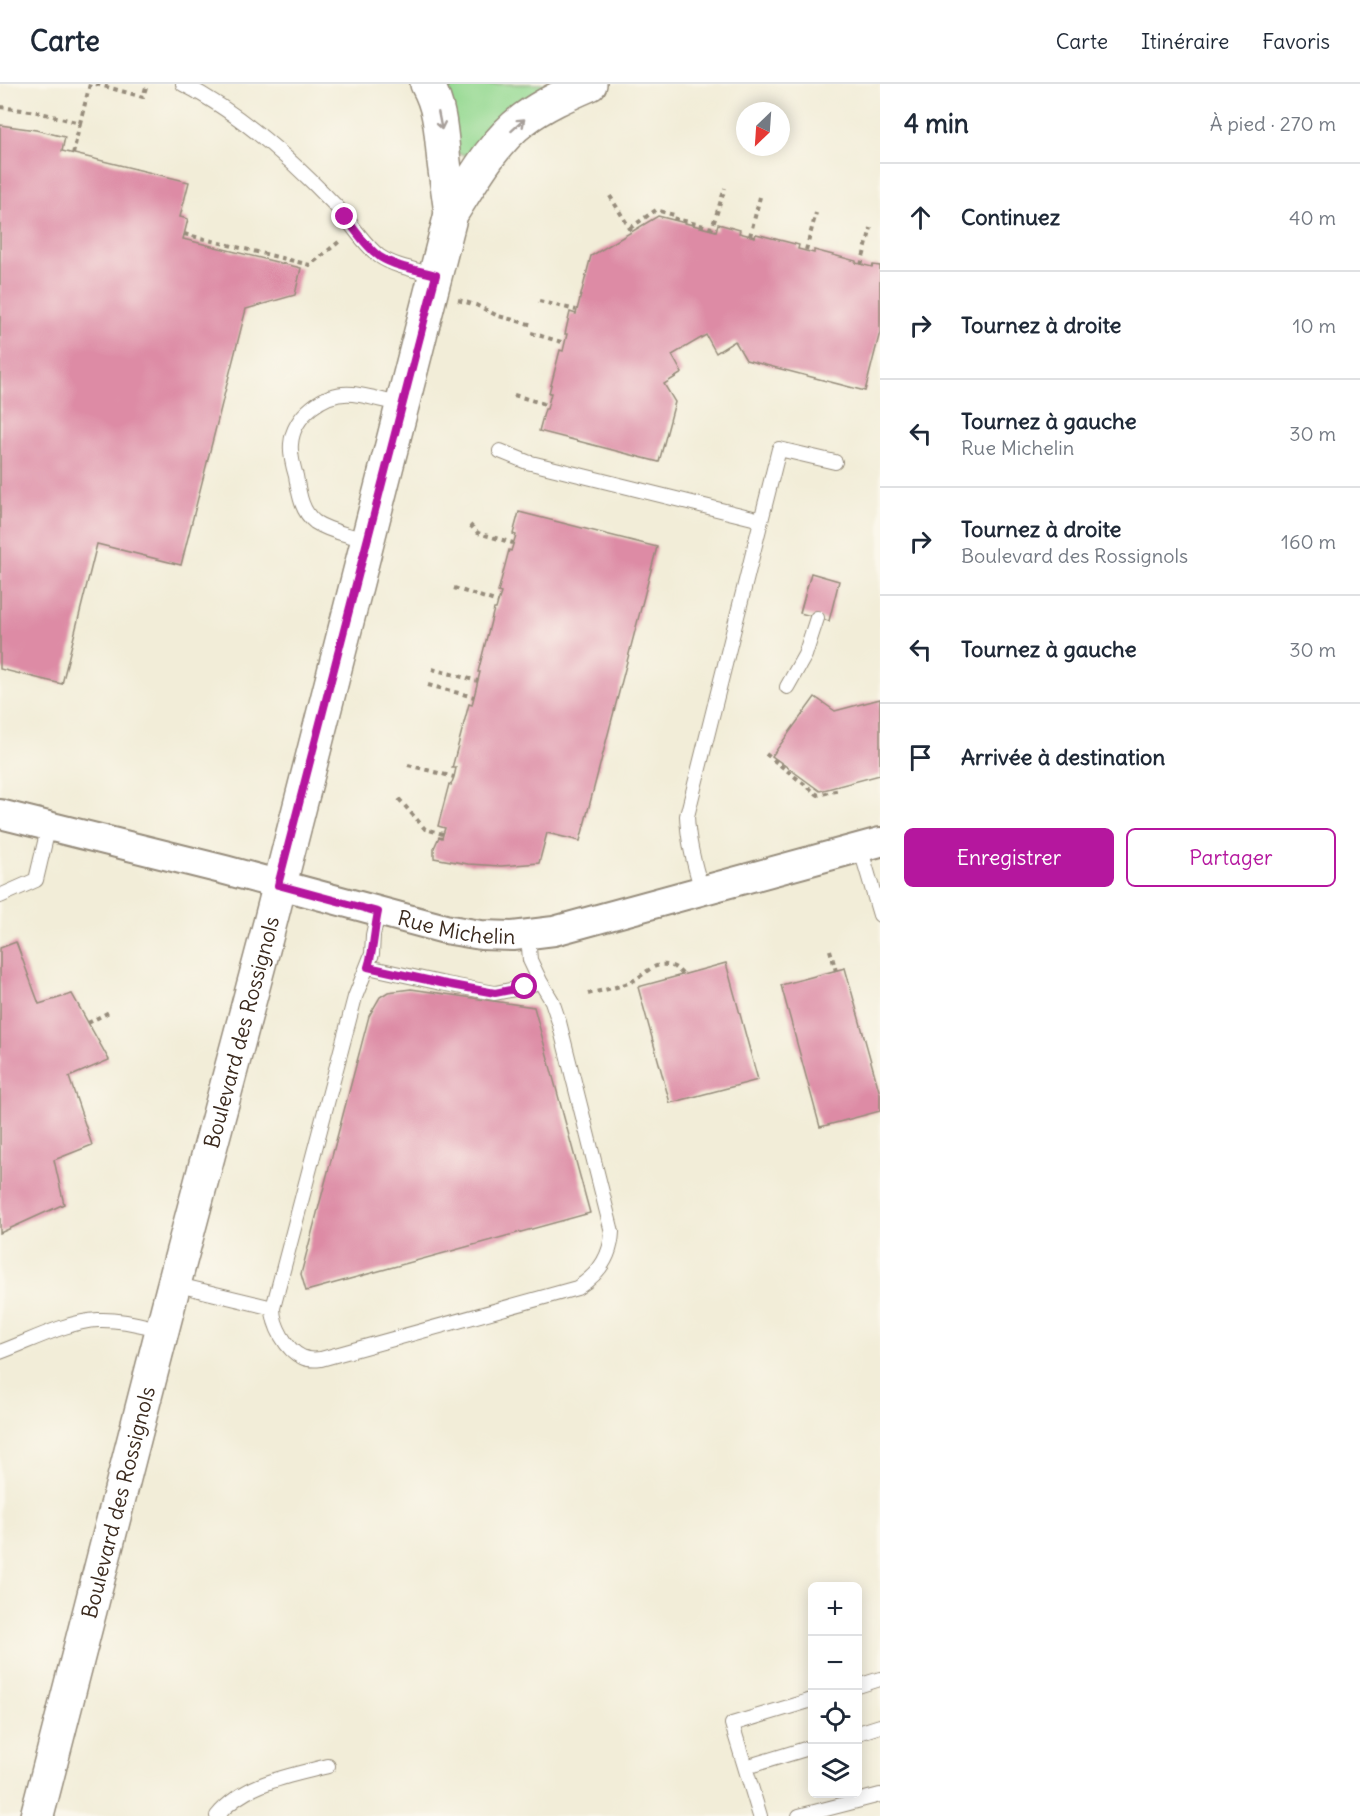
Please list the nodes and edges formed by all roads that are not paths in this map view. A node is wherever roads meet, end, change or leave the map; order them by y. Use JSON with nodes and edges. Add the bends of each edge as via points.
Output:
{"nodes":[{"id":1,"x":183,"y":84,"type":"edge"},
{"id":2,"x":427,"y":84,"type":"edge"},
{"id":3,"x":590,"y":84,"type":"edge"},
{"id":4,"x":451,"y":214,"type":"junction"},
{"id":5,"x":445,"y":287,"type":"junction"},
{"id":6,"x":402,"y":405,"type":"junction"},
{"id":7,"x":500,"y":451,"type":"dead end"},
{"id":8,"x":835,"y":462,"type":"dead end"},
{"id":9,"x":761,"y":520,"type":"junction"},
{"id":10,"x":367,"y":541,"type":"junction"},
{"id":11,"x":817,"y":618,"type":"dead end"},
{"id":12,"x":787,"y":687,"type":"dead end"},
{"id":13,"x":0,"y":814,"type":"edge"},
{"id":14,"x":49,"y":825,"type":"junction"},
{"id":15,"x":870,"y":845,"type":"edge"},
{"id":16,"x":278,"y":885,"type":"junction"},
{"id":17,"x":702,"y":890,"type":"junction"},
{"id":18,"x":0,"y":896,"type":"edge"},
{"id":19,"x":378,"y":912,"type":"junction"},
{"id":20,"x":880,"y":915,"type":"edge"},
{"id":21,"x":528,"y":935,"type":"junction"},
{"id":22,"x":368,"y":967,"type":"junction"},
{"id":23,"x":540,"y":981,"type":"junction"},
{"id":24,"x":174,"y":1284,"type":"junction"},
{"id":25,"x":273,"y":1308,"type":"junction"},
{"id":26,"x":162,"y":1330,"type":"junction"},
{"id":27,"x":0,"y":1352,"type":"edge"},
{"id":28,"x":880,"y":1679,"type":"edge"},
{"id":29,"x":862,"y":1685,"type":"edge"},
{"id":30,"x":808,"y":1701,"type":"edge"},
{"id":31,"x":880,"y":1726,"type":"edge"},
{"id":32,"x":862,"y":1732,"type":"edge"},
{"id":33,"x":808,"y":1748,"type":"edge"},
{"id":34,"x":328,"y":1766,"type":"dead end"},
{"id":35,"x":746,"y":1767,"type":"junction"},
{"id":36,"x":880,"y":1795,"type":"edge"},
{"id":37,"x":37,"y":1816,"type":"edge"},
{"id":38,"x":217,"y":1816,"type":"edge"},
{"id":39,"x":760,"y":1816,"type":"edge"},
{"id":40,"x":799,"y":1816,"type":"edge"}],
"edges":[{"from":1,"to":5,"type":"lane","via":[[283,153],[380,257]]},
{"from":2,"to":4,"type":"street","name":"Boulevard des Rossignols","one_way":true,"via":[[442,128]]},
{"from":4,"to":3,"type":"street","name":"Boulevard des Rossignols","one_way":true,"via":[[494,150],[523,120]]},
{"from":4,"to":5,"type":"street","name":"Boulevard des Rossignols"},
{"from":5,"to":6,"type":"street","name":"Boulevard des Rossignols"},
{"from":6,"to":10,"type":"street","name":"Boulevard des Rossignols"},
{"from":6,"to":10,"type":"lane","via":[[338,395],[302,417],[291,443],[300,501],[306,512],[327,528]]},
{"from":7,"to":9,"type":"lane","via":[[527,462]]},
{"from":8,"to":9,"type":"lane","via":[[779,448]]},
{"from":9,"to":17,"type":"lane","via":[[687,816],[692,856]]},
{"from":10,"to":16,"type":"street","name":"Boulevard des Rossignols"},
{"from":11,"to":12,"type":"lane","via":[[805,655]]},
{"from":13,"to":14,"type":"street","name":"Rue Michelin"},
{"from":14,"to":16,"type":"street","name":"Rue Michelin"},
{"from":14,"to":18,"type":"lane","via":[[36,880]]},
{"from":15,"to":17,"type":"street","name":"Rue Michelin"},
{"from":15,"to":20,"type":"lane"},
{"from":16,"to":19,"type":"street","name":"Rue Michelin"},
{"from":16,"to":24,"type":"street","name":"Boulevard des Rossignols"},
{"from":17,"to":21,"type":"street","name":"Rue Michelin"},
{"from":19,"to":21,"type":"street","name":"Rue Michelin","via":[[471,933]]},
{"from":19,"to":22,"type":"lane"},
{"from":21,"to":23,"type":"lane","via":[[530,960]]},
{"from":22,"to":23,"type":"lane","via":[[495,993]]},
{"from":22,"to":25,"type":"lane","via":[[355,997]]},
{"from":23,"to":25,"type":"lane","via":[[559,1022],[612,1232],[612,1243],[600,1269],[577,1288],[321,1359],[304,1359],[293,1351],[276,1323]]},
{"from":24,"to":25,"type":"lane"},
{"from":24,"to":26,"type":"street","name":"Boulevard des Rossignols"},
{"from":26,"to":27,"type":"lane","via":[[123,1321],[86,1321]]},
{"from":26,"to":37,"type":"street","name":"Boulevard des Rossignols"},
{"from":28,"to":29,"type":"lane"},
{"from":30,"to":35,"type":"lane","via":[[732,1724]]},
{"from":31,"to":32,"type":"lane"},
{"from":33,"to":35,"type":"lane"},
{"from":34,"to":38,"type":"lane","via":[[249,1790]]},
{"from":35,"to":39,"type":"lane"},
{"from":36,"to":40,"type":"lane"}]}
